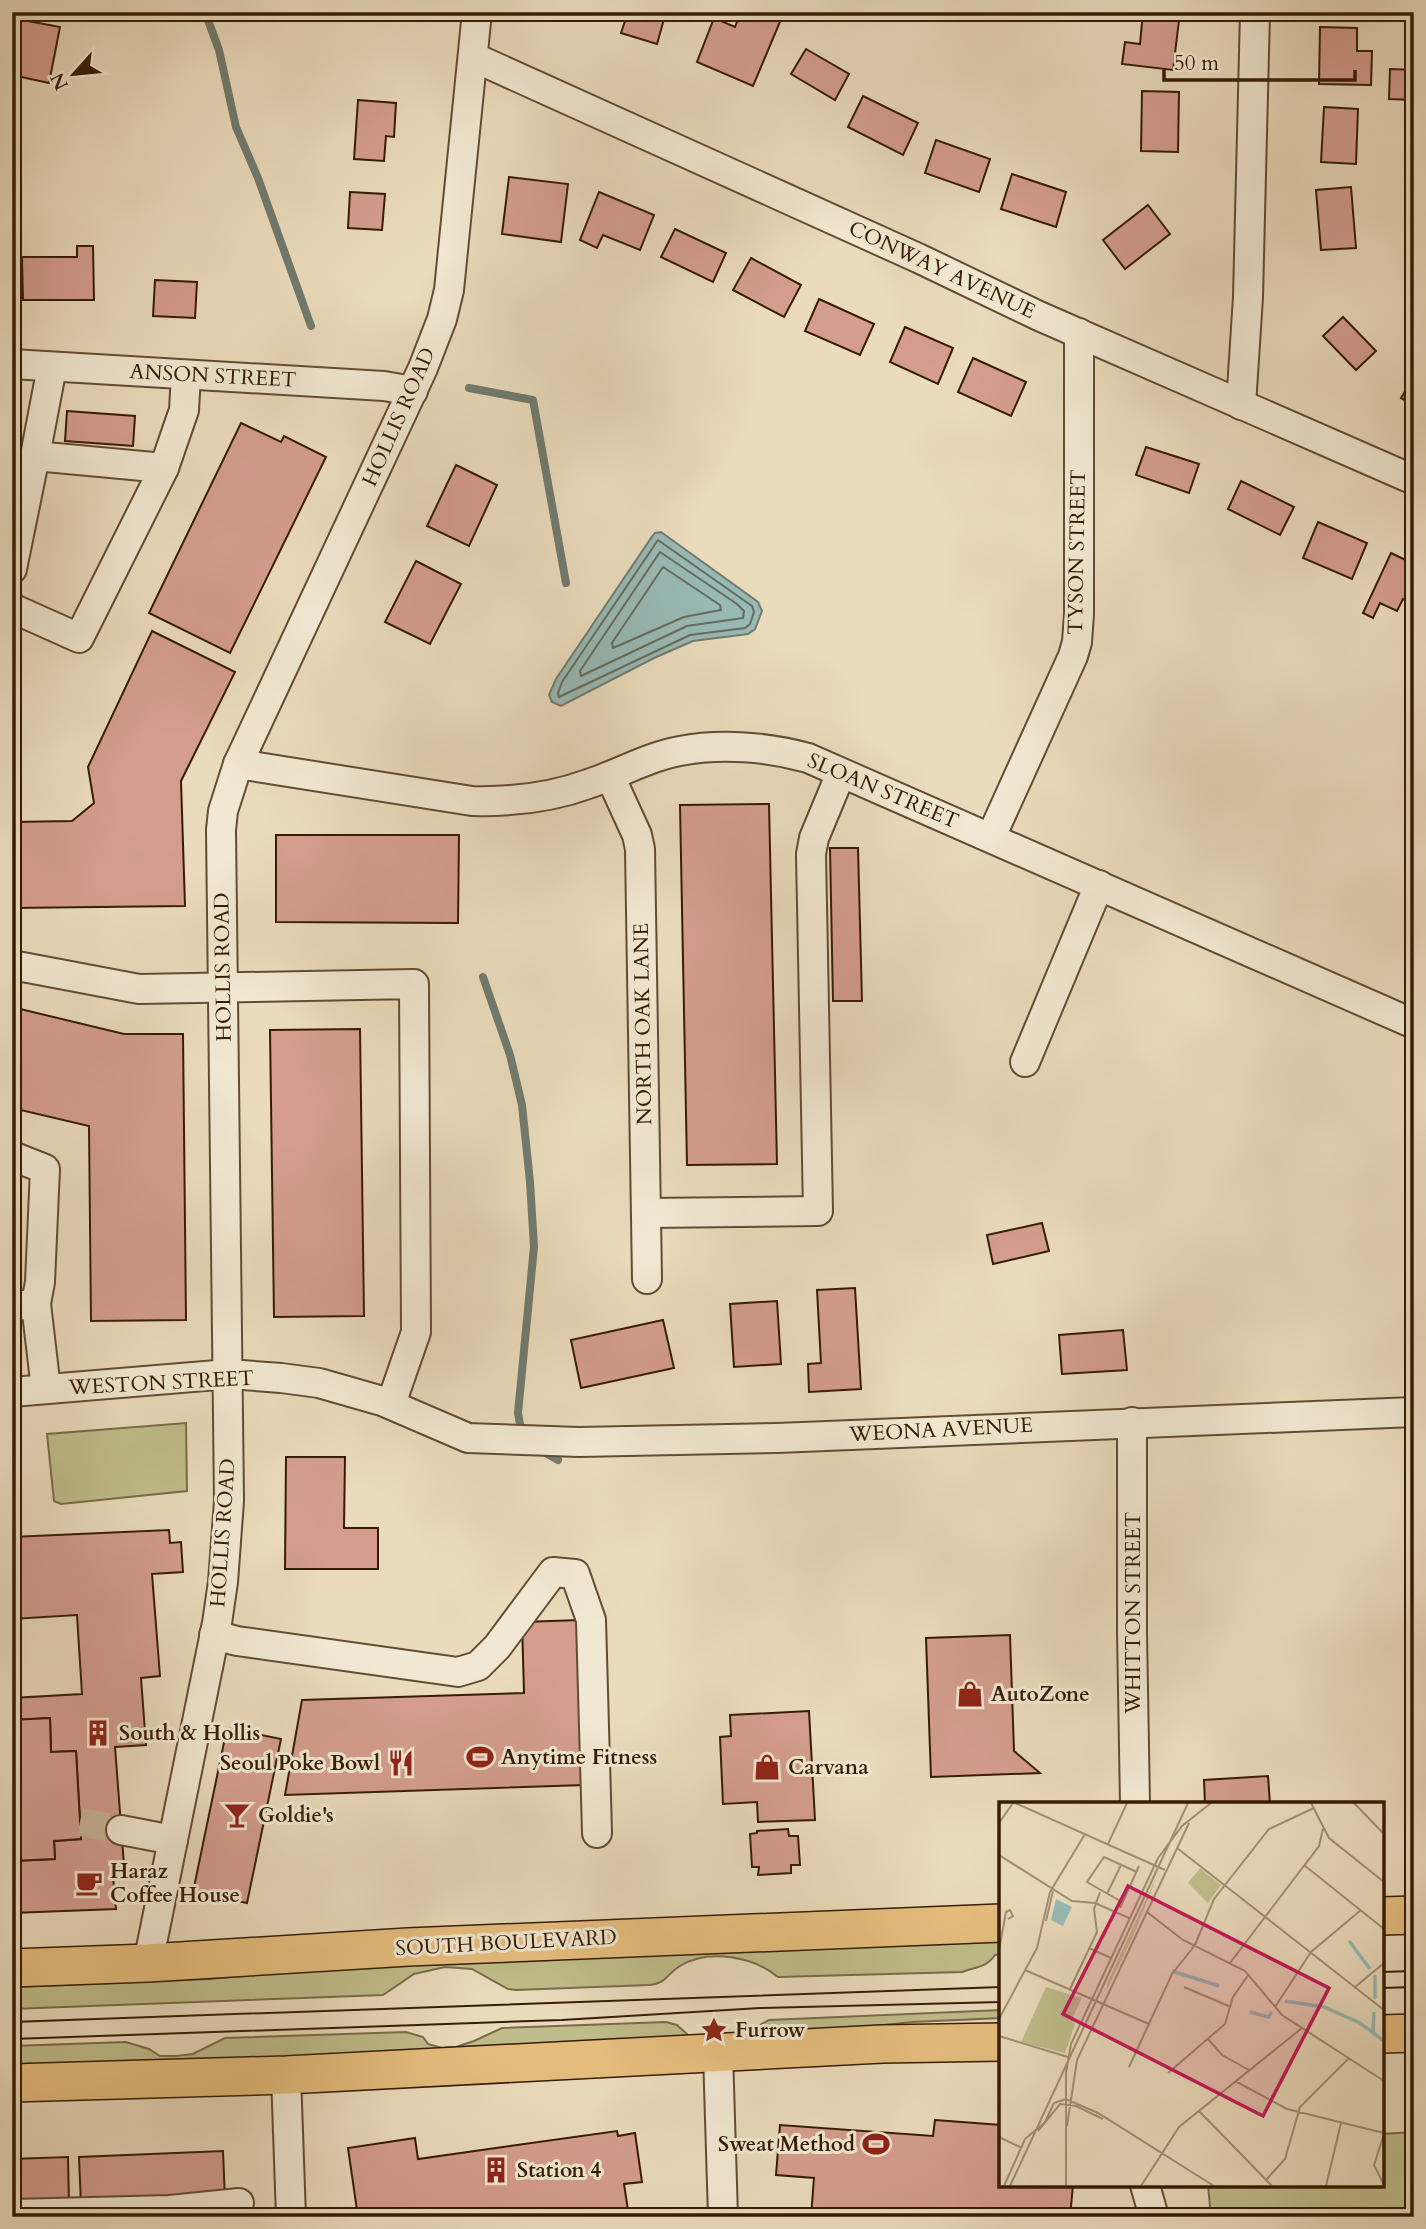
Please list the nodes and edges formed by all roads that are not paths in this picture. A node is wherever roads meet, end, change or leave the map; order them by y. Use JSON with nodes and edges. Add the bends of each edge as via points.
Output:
{"nodes":[{"id":1,"x":477,"y":12,"type":"edge"},
{"id":2,"x":1255,"y":12,"type":"edge"},
{"id":3,"x":473,"y":57,"type":"junction"},
{"id":4,"x":1079,"y":332,"type":"junction"},
{"id":5,"x":12,"y":364,"type":"edge"},
{"id":6,"x":52,"y":367,"type":"junction"},
{"id":7,"x":186,"y":375,"type":"junction"},
{"id":8,"x":413,"y":391,"type":"junction"},
{"id":9,"x":1241,"y":405,"type":"junction"},
{"id":10,"x":36,"y":456,"type":"junction"},
{"id":11,"x":164,"y":468,"type":"junction"},
{"id":12,"x":1414,"y":480,"type":"edge"},
{"id":13,"x":12,"y":569,"type":"edge"},
{"id":14,"x":12,"y":608,"type":"edge"},
{"id":15,"x":238,"y":764,"type":"junction"},
{"id":16,"x":841,"y":773,"type":"junction"},
{"id":17,"x":610,"y":776,"type":"junction"},
{"id":18,"x":991,"y":837,"type":"junction"},
{"id":19,"x":1099,"y":885,"type":"junction"},
{"id":20,"x":12,"y":965,"type":"edge"},
{"id":21,"x":223,"y":986,"type":"junction"},
{"id":22,"x":1414,"y":1024,"type":"edge"},
{"id":23,"x":1025,"y":1062,"type":"dead end"},
{"id":24,"x":12,"y":1156,"type":"edge"},
{"id":25,"x":646,"y":1213,"type":"junction"},
{"id":26,"x":647,"y":1279,"type":"dead end"},
{"id":27,"x":24,"y":1305,"type":"edge"},
{"id":28,"x":229,"y":1374,"type":"junction"},
{"id":29,"x":46,"y":1389,"type":"junction"},
{"id":30,"x":12,"y":1392,"type":"edge"},
{"id":31,"x":391,"y":1404,"type":"junction"},
{"id":32,"x":1414,"y":1412,"type":"edge"},
{"id":33,"x":1132,"y":1422,"type":"junction"},
{"id":34,"x":468,"y":1438,"type":"joint"},
{"id":35,"x":214,"y":1635,"type":"junction"},
{"id":36,"x":1135,"y":1802,"type":"edge"},
{"id":37,"x":121,"y":1830,"type":"tunnel mouth"},
{"id":38,"x":597,"y":1833,"type":"dead end"},
{"id":39,"x":173,"y":1840,"type":"junction"},
{"id":40,"x":1414,"y":1915,"type":"edge"},
{"id":41,"x":1384,"y":1916,"type":"edge"},
{"id":42,"x":999,"y":1923,"type":"edge"},
{"id":43,"x":148,"y":1963,"type":"junction"},
{"id":44,"x":12,"y":1968,"type":"edge"},
{"id":45,"x":1414,"y":2033,"type":"edge"},
{"id":46,"x":1384,"y":2034,"type":"edge"},
{"id":47,"x":999,"y":2042,"type":"edge"},
{"id":48,"x":718,"y":2053,"type":"junction"},
{"id":49,"x":286,"y":2075,"type":"junction"},
{"id":50,"x":12,"y":2083,"type":"edge"},
{"id":51,"x":1146,"y":2187,"type":"edge"},
{"id":52,"x":239,"y":2203,"type":"dead end"},
{"id":53,"x":171,"y":2213,"type":"edge"},
{"id":54,"x":12,"y":2214,"type":"edge"},
{"id":55,"x":290,"y":2217,"type":"edge"},
{"id":56,"x":723,"y":2217,"type":"edge"},
{"id":57,"x":1154,"y":2217,"type":"edge"}],
"edges":[{"from":1,"to":3,"type":"street","name":"HOLLIS ROAD"},
{"from":2,"to":9,"type":"street"},
{"from":3,"to":4,"type":"street","name":"CONWAY AVENUE"},
{"from":3,"to":8,"type":"street","name":"HOLLIS ROAD","via":[[449,290]]},
{"from":4,"to":9,"type":"street","name":"CONWAY AVENUE"},
{"from":4,"to":18,"type":"street","name":"TYSON STREET","via":[[1077,642]]},
{"from":5,"to":6,"type":"street","name":"ANSON STREET"},
{"from":6,"to":7,"type":"street","name":"ANSON STREET"},
{"from":6,"to":10,"type":"street"},
{"from":7,"to":8,"type":"street","name":"ANSON STREET"},
{"from":7,"to":11,"type":"street","via":[[184,410]]},
{"from":8,"to":15,"type":"street","name":"HOLLIS ROAD"},
{"from":9,"to":12,"type":"street","name":"CONWAY AVENUE"},
{"from":10,"to":11,"type":"street"},
{"from":10,"to":13,"type":"street"},
{"from":11,"to":14,"type":"street","via":[[79,638]]},
{"from":15,"to":17,"type":"street","name":"SLOAN STREET","via":[[472,801],[551,796]]},
{"from":15,"to":21,"type":"street","name":"HOLLIS ROAD","via":[[221,830]]},
{"from":16,"to":17,"type":"street","name":"SLOAN STREET","via":[[790,753],[719,747],[680,751]]},
{"from":16,"to":18,"type":"street","name":"SLOAN STREET"},
{"from":16,"to":25,"type":"street","via":[[811,854],[818,1211]]},
{"from":17,"to":25,"type":"street","name":"NORTH OAK LANE","via":[[640,849]]},
{"from":18,"to":19,"type":"street","name":"SLOAN STREET"},
{"from":19,"to":22,"type":"street","name":"SLOAN STREET"},
{"from":19,"to":23,"type":"street"},
{"from":20,"to":21,"type":"street","via":[[139,989]]},
{"from":21,"to":28,"type":"street","name":"HOLLIS ROAD"},
{"from":21,"to":31,"type":"street","via":[[414,984],[416,1332]]},
{"from":24,"to":27,"type":"street","via":[[45,1169],[40,1282]]},
{"from":25,"to":26,"type":"street","name":"NORTH OAK LANE"},
{"from":27,"to":29,"type":"street"},
{"from":28,"to":29,"type":"street","name":"WESTON STREET"},
{"from":28,"to":31,"type":"street","name":"WESTON STREET","via":[[319,1383]]},
{"from":28,"to":35,"type":"street","name":"HOLLIS ROAD","via":[[229,1501]]},
{"from":29,"to":30,"type":"street","name":"WESTON STREET"},
{"from":31,"to":34,"type":"street","name":"WESTON STREET"},
{"from":32,"to":33,"type":"street","name":"WEONA AVENUE"},
{"from":33,"to":34,"type":"street","name":"WEONA AVENUE","via":[[751,1438],[579,1442]]},
{"from":33,"to":36,"type":"street","name":"WHITTON STREET"},
{"from":35,"to":38,"type":"street","via":[[458,1672],[478,1666],[497,1647],[553,1572],[575,1574],[591,1620]]},
{"from":35,"to":39,"type":"street","name":"HOLLIS ROAD"},
{"from":37,"to":39,"type":"street"},
{"from":39,"to":43,"type":"street","name":"HOLLIS ROAD"},
{"from":40,"to":41,"type":"main road"},
{"from":42,"to":43,"type":"main road","name":"SOUTH BOULEVARD","via":[[422,1946]]},
{"from":43,"to":44,"type":"main road","name":"SOUTH BOULEVARD"},
{"from":45,"to":46,"type":"main road"},
{"from":47,"to":48,"type":"main road"},
{"from":48,"to":49,"type":"main road"},
{"from":48,"to":56,"type":"street"},
{"from":49,"to":50,"type":"main road"},
{"from":49,"to":55,"type":"street"},
{"from":51,"to":57,"type":"street"},
{"from":52,"to":53,"type":"street"},
{"from":53,"to":54,"type":"street"}]}
